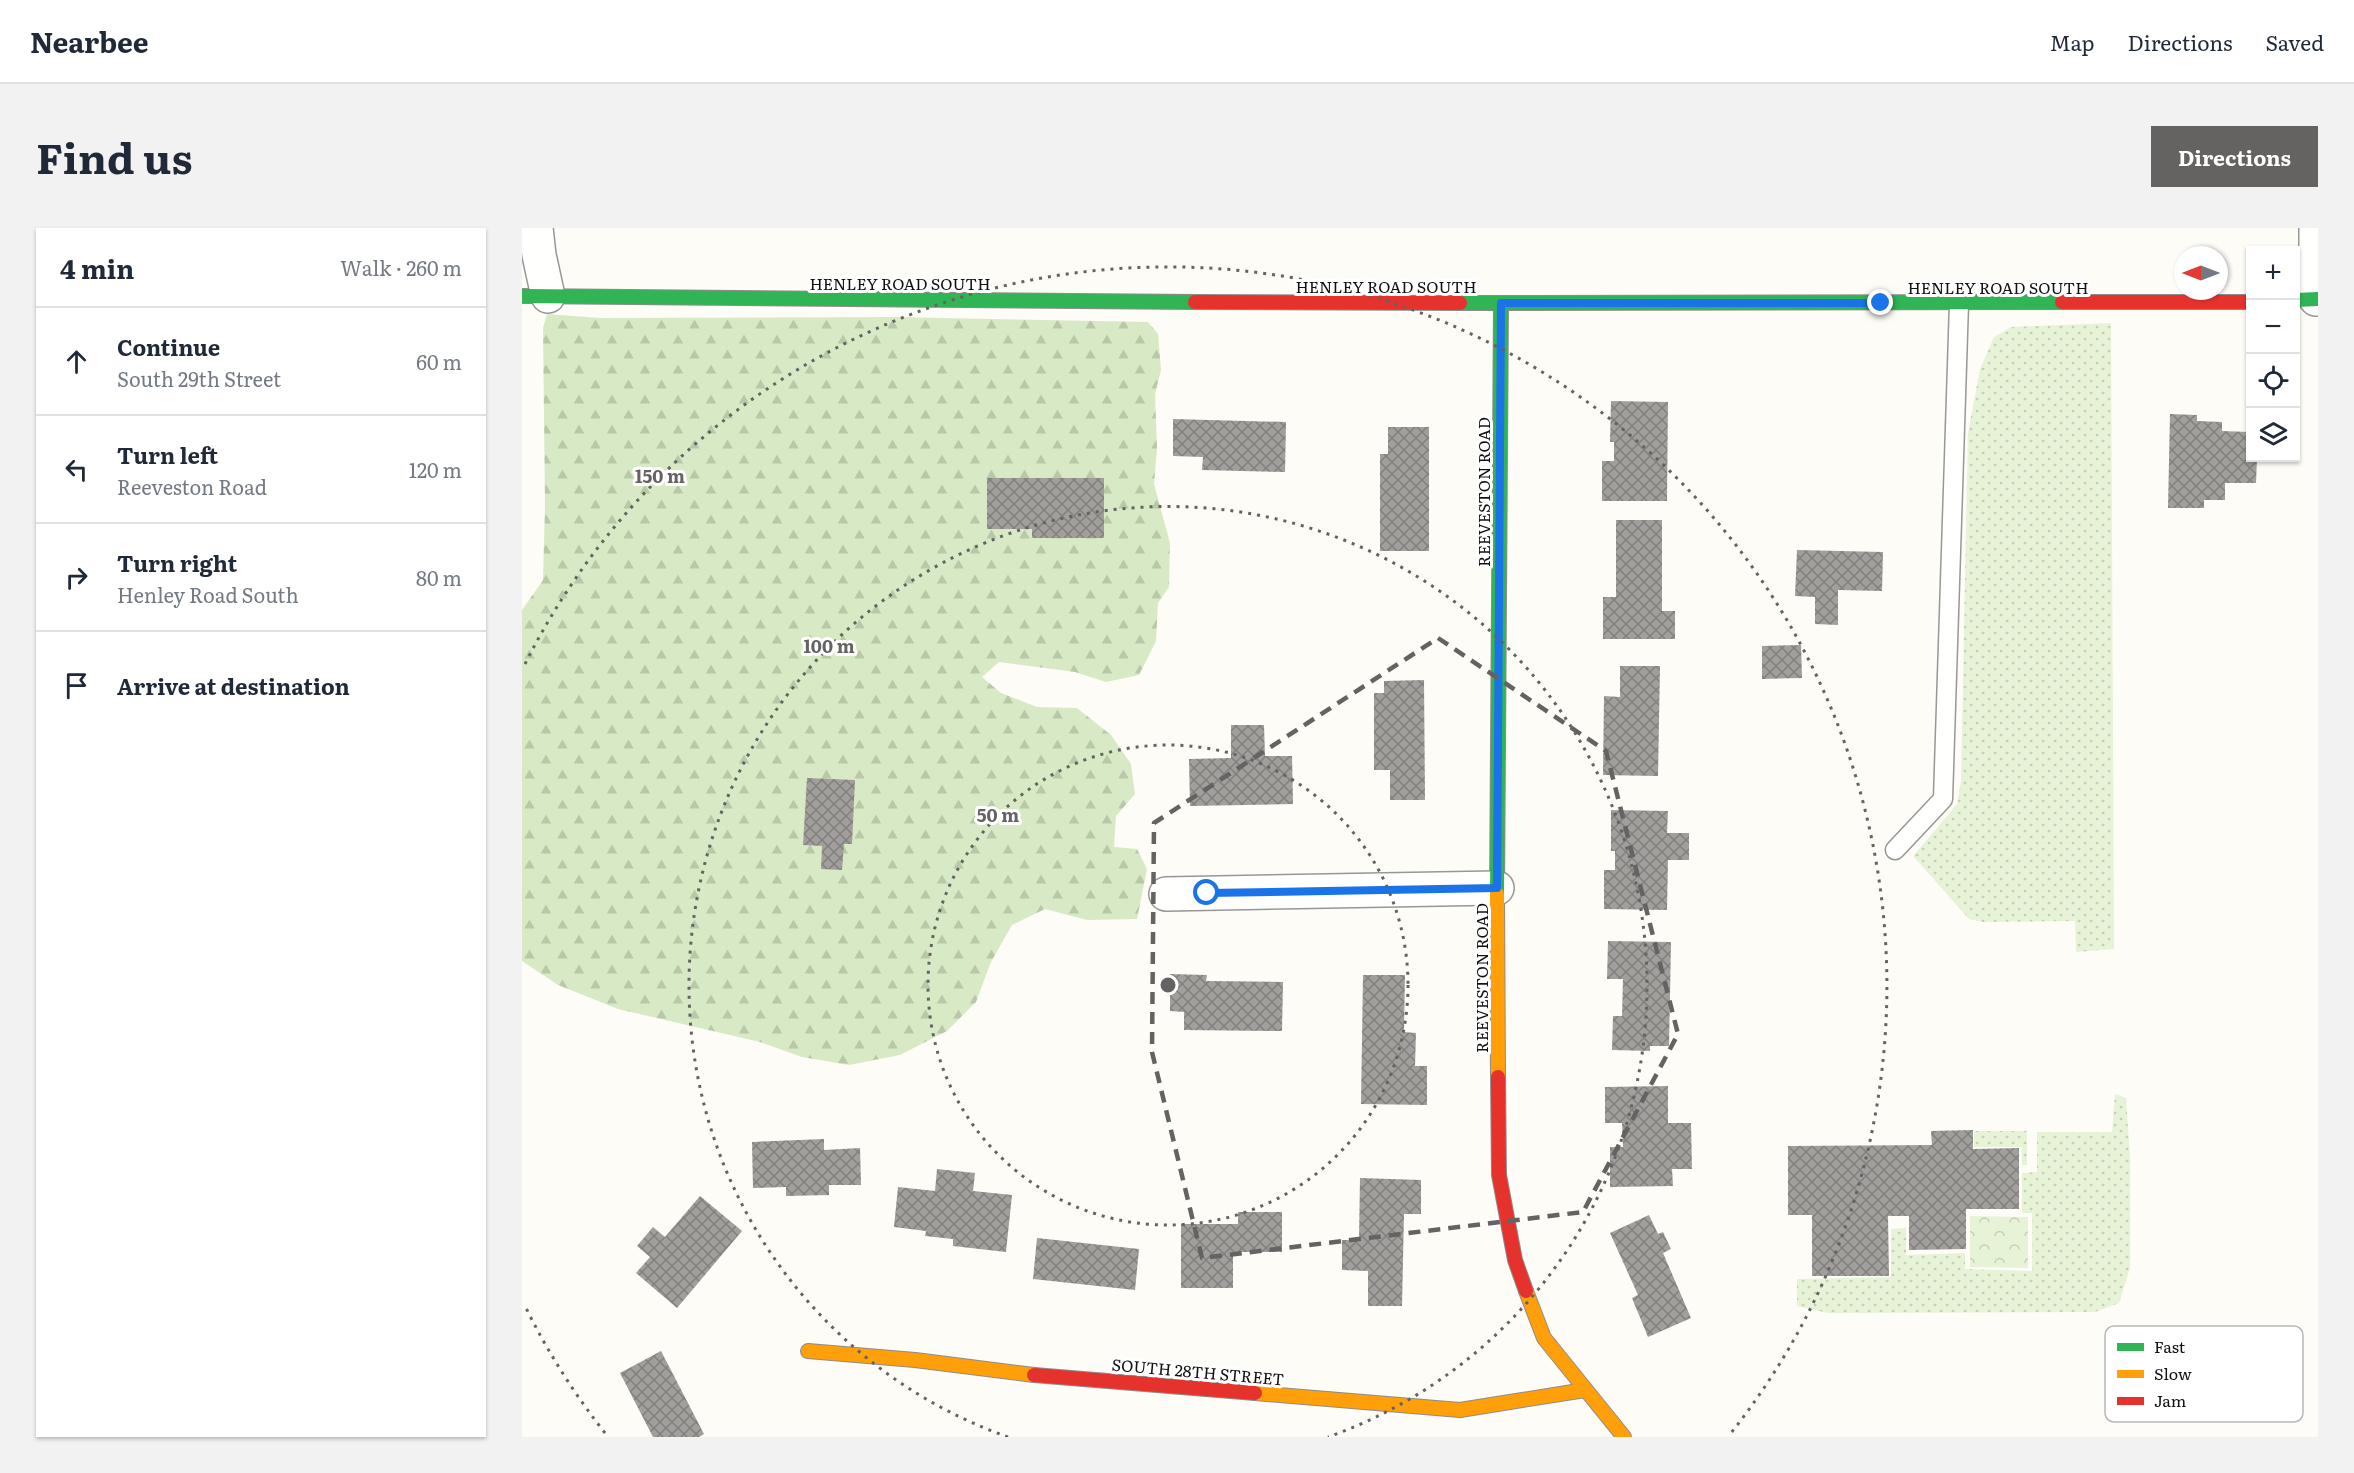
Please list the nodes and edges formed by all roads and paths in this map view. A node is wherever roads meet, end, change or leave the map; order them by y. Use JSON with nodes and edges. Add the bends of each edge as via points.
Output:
{"nodes":[{"id":1,"x":536,"y":228,"type":"edge"},
{"id":2,"x":2316,"y":228,"type":"edge"},
{"id":3,"x":535,"y":296,"type":"edge"},
{"id":4,"x":2310,"y":300,"type":"edge"},
{"id":5,"x":2246,"y":302,"type":"edge"},
{"id":6,"x":1501,"y":303,"type":"junction"},
{"id":7,"x":1959,"y":303,"type":"junction"},
{"id":8,"x":1895,"y":850,"type":"dead end"},
{"id":9,"x":1497,"y":888,"type":"junction"},
{"id":10,"x":1166,"y":894,"type":"dead end"},
{"id":11,"x":808,"y":1351,"type":"dead end"},
{"id":12,"x":1586,"y":1390,"type":"junction"},
{"id":13,"x":1624,"y":1437,"type":"edge"}],
"edges":[{"from":1,"to":3,"type":"street","via":[[539,255]]},
{"from":2,"to":4,"type":"street"},
{"from":3,"to":6,"type":"street","name":"HENLEY ROAD SOUTH"},
{"from":5,"to":7,"type":"street","name":"HENLEY ROAD SOUTH"},
{"from":6,"to":7,"type":"street","name":"HENLEY ROAD SOUTH"},
{"from":6,"to":9,"type":"street","name":"REEVESTON ROAD"},
{"from":7,"to":8,"type":"lane","via":[[1943,798]]},
{"from":9,"to":10,"type":"street"},
{"from":9,"to":12,"type":"street","name":"REEVESTON ROAD","via":[[1499,1175],[1515,1260],[1544,1338]]},
{"from":11,"to":12,"type":"street","name":"SOUTH 28TH STREET","via":[[1036,1375],[1460,1410]]},
{"from":12,"to":13,"type":"street","name":"REEVESTON ROAD"}]}
